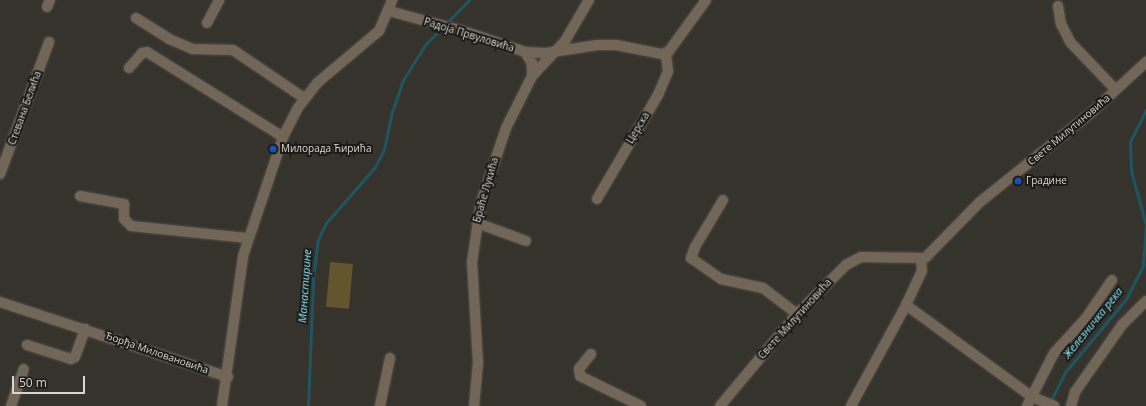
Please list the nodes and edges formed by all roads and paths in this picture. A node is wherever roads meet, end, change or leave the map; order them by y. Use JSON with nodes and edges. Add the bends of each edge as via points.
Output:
{"nodes":[{"id":1,"x":219,"y":0,"type":"edge"},
{"id":2,"x":589,"y":0,"type":"edge"},
{"id":3,"x":706,"y":0,"type":"edge"},
{"id":4,"x":391,"y":3,"type":"edge"},
{"id":5,"x":1058,"y":6,"type":"dead end"},
{"id":6,"x":136,"y":18,"type":"dead end"},
{"id":7,"x":207,"y":23,"type":"dead end"},
{"id":8,"x":49,"y":42,"type":"dead end"},
{"id":9,"x":525,"y":52,"type":"junction"},
{"id":10,"x":557,"y":52,"type":"junction"},
{"id":11,"x":666,"y":54,"type":"junction"},
{"id":12,"x":1146,"y":62,"type":"edge"},
{"id":13,"x":129,"y":68,"type":"dead end"},
{"id":14,"x":532,"y":76,"type":"junction"},
{"id":15,"x":1116,"y":90,"type":"junction"},
{"id":16,"x":304,"y":98,"type":"junction"},
{"id":17,"x":283,"y":137,"type":"junction"},
{"id":18,"x":0,"y":174,"type":"edge"},
{"id":19,"x":80,"y":196,"type":"dead end"},
{"id":20,"x":596,"y":199,"type":"dead end"},
{"id":21,"x":723,"y":200,"type":"dead end"},
{"id":22,"x":476,"y":223,"type":"junction"},
{"id":23,"x":248,"y":238,"type":"junction"},
{"id":24,"x":526,"y":241,"type":"dead end"},
{"id":25,"x":922,"y":258,"type":"junction"},
{"id":26,"x":1112,"y":280,"type":"dead end"},
{"id":27,"x":1146,"y":301,"type":"edge"},
{"id":28,"x":0,"y":302,"type":"edge"},
{"id":29,"x":906,"y":305,"type":"junction"},
{"id":30,"x":797,"y":314,"type":"junction"},
{"id":31,"x":86,"y":328,"type":"junction"},
{"id":32,"x":27,"y":345,"type":"dead end"},
{"id":33,"x":591,"y":354,"type":"dead end"},
{"id":34,"x":390,"y":358,"type":"dead end"},
{"id":35,"x":24,"y":369,"type":"dead end"},
{"id":36,"x":228,"y":377,"type":"junction"},
{"id":37,"x":1029,"y":401,"type":"edge"},
{"id":38,"x":11,"y":406,"type":"edge"},
{"id":39,"x":222,"y":406,"type":"edge"},
{"id":40,"x":380,"y":406,"type":"edge"},
{"id":41,"x":474,"y":406,"type":"edge"},
{"id":42,"x":641,"y":406,"type":"edge"},
{"id":43,"x":720,"y":406,"type":"edge"},
{"id":44,"x":851,"y":406,"type":"edge"},
{"id":45,"x":1054,"y":406,"type":"edge"},
{"id":46,"x":1071,"y":406,"type":"edge"}],
"edges":[{"from":1,"to":7,"type":"street"},
{"from":2,"to":10,"type":"street","name":"Браће Лукића"},
{"from":3,"to":11,"type":"street"},
{"from":4,"to":9,"type":"street","name":"Радоја Првуловића","via":[[433,24]]},
{"from":4,"to":16,"type":"street","via":[[374,37],[327,74]]},
{"from":5,"to":15,"type":"street","via":[[1061,24],[1070,42]]},
{"from":6,"to":16,"type":"street","via":[[169,39],[193,49],[233,50]]},
{"from":8,"to":18,"type":"street","name":"Стевана Белића"},
{"from":9,"to":10,"type":"street","name":"Радоја Првуловића"},
{"from":9,"to":14,"type":"street","name":"Радоја Првуловића","via":[[532,63]]},
{"from":10,"to":11,"type":"street","name":"Радоја Првуловића","via":[[616,44]]},
{"from":10,"to":14,"type":"street","name":"Браће Лукића"},
{"from":11,"to":20,"type":"street","name":"Церска","via":[[668,71],[658,95]]},
{"from":12,"to":15,"type":"street","name":"Свете Милутиновића"},
{"from":13,"to":17,"type":"street","via":[[142,53],[147,52]]},
{"from":14,"to":22,"type":"street","name":"Браће Лукића","via":[[491,168]]},
{"from":15,"to":25,"type":"street","name":"Свете Милутиновића","via":[[1055,143],[980,202],[950,235]]},
{"from":16,"to":17,"type":"street"},
{"from":17,"to":23,"type":"street"},
{"from":19,"to":23,"type":"street","via":[[124,204],[124,219],[126,224],[131,226]]},
{"from":21,"to":30,"type":"street","via":[[695,247],[692,258],[721,279],[763,288]]},
{"from":22,"to":24,"type":"street"},
{"from":22,"to":41,"type":"street","name":"Браће Лукића","via":[[472,262],[478,364]]},
{"from":23,"to":36,"type":"street","via":[[240,269]]},
{"from":25,"to":29,"type":"street","via":[[922,271]]},
{"from":25,"to":30,"type":"street","name":"Свете Милутиновића","via":[[856,259],[836,273]]},
{"from":26,"to":37,"type":"street","via":[[1086,318],[1054,353]]},
{"from":27,"to":46,"type":"street","via":[[1122,325],[1075,392]]},
{"from":28,"to":31,"type":"street","name":"Ђорђа Миловановића"},
{"from":29,"to":37,"type":"street"},
{"from":29,"to":44,"type":"street"},
{"from":30,"to":43,"type":"street","name":"Свете Милутиновића"},
{"from":31,"to":32,"type":"street","via":[[75,357],[71,359]]},
{"from":31,"to":36,"type":"street","name":"Ђорђа Миловановића"},
{"from":33,"to":42,"type":"street","via":[[579,369],[580,376]]},
{"from":34,"to":40,"type":"street"},
{"from":35,"to":38,"type":"street"},
{"from":36,"to":39,"type":"street"},
{"from":37,"to":45,"type":"street"}]}
